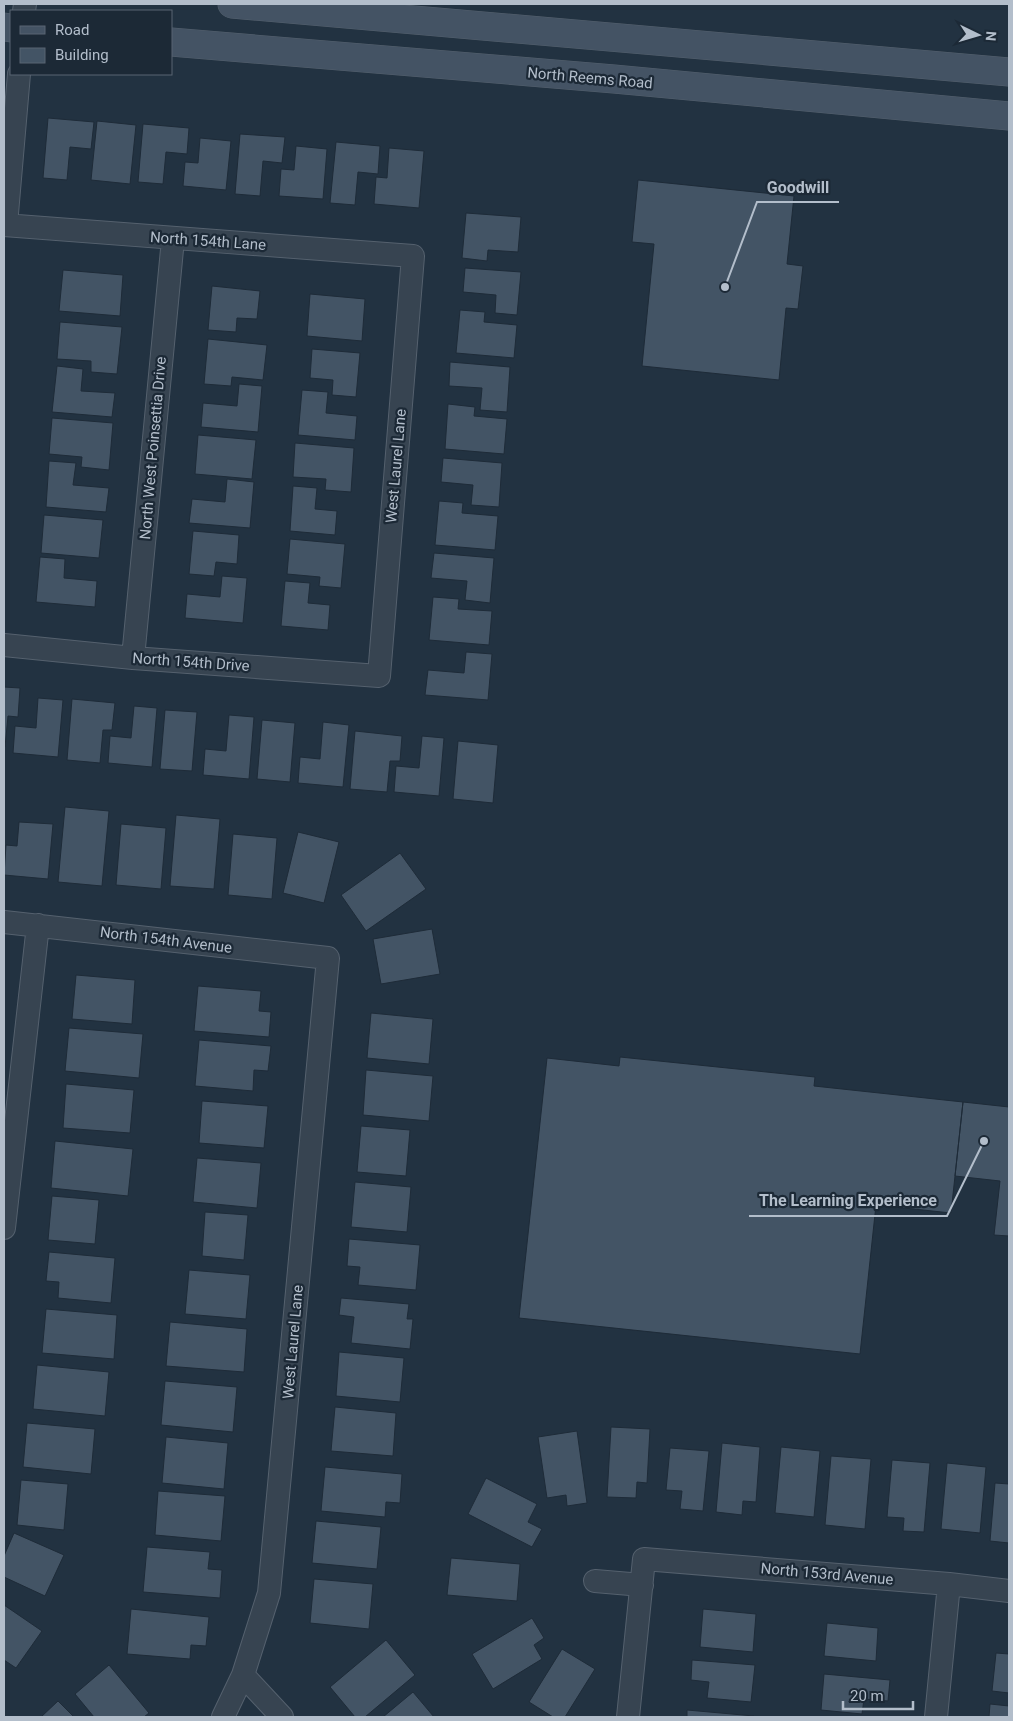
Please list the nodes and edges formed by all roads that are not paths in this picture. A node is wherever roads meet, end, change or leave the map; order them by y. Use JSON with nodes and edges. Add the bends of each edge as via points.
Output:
{"nodes":[{"id":1,"x":232,"y":4,"type":"edge"},
{"id":2,"x":618,"y":38,"type":"junction"},
{"id":3,"x":172,"y":42,"type":"edge"},
{"id":4,"x":1009,"y":72,"type":"edge"},
{"id":5,"x":19,"y":75,"type":"edge"},
{"id":6,"x":614,"y":79,"type":"junction"},
{"id":7,"x":1009,"y":116,"type":"edge"},
{"id":8,"x":5,"y":225,"type":"edge"},
{"id":9,"x":173,"y":239,"type":"junction"},
{"id":10,"x":413,"y":256,"type":"joint"},
{"id":11,"x":4,"y":645,"type":"edge"},
{"id":12,"x":133,"y":658,"type":"junction"},
{"id":13,"x":379,"y":676,"type":"joint"},
{"id":14,"x":4,"y":922,"type":"edge"},
{"id":15,"x":38,"y":925,"type":"junction"},
{"id":16,"x":328,"y":958,"type":"joint"},
{"id":17,"x":4,"y":1228,"type":"edge"},
{"id":18,"x":595,"y":1581,"type":"dead end"},
{"id":19,"x":949,"y":1584,"type":"junction"},
{"id":20,"x":642,"y":1585,"type":"junction"},
{"id":21,"x":1009,"y":1591,"type":"edge"},
{"id":22,"x":243,"y":1676,"type":"junction"},
{"id":23,"x":223,"y":1717,"type":"edge"},
{"id":24,"x":282,"y":1717,"type":"edge"},
{"id":25,"x":628,"y":1717,"type":"edge"},
{"id":26,"x":936,"y":1717,"type":"edge"}],
"edges":[{"from":1,"to":2,"type":"main road"},
{"from":2,"to":4,"type":"main road"},
{"from":2,"to":6,"type":"main road"},
{"from":3,"to":6,"type":"main road","name":"North Reems Road"},
{"from":5,"to":8,"type":"street"},
{"from":6,"to":7,"type":"main road","name":"North Reems Road"},
{"from":8,"to":9,"type":"street","name":"North 154th Lane"},
{"from":9,"to":10,"type":"street","name":"North 154th Lane"},
{"from":9,"to":12,"type":"street","name":"North West Poinsettia Drive"},
{"from":10,"to":13,"type":"street","name":"West Laurel Lane"},
{"from":11,"to":12,"type":"street","name":"North 154th Drive"},
{"from":12,"to":13,"type":"street","name":"North 154th Drive"},
{"from":14,"to":15,"type":"street","name":"North 154th Avenue"},
{"from":15,"to":16,"type":"street","name":"North 154th Avenue"},
{"from":15,"to":17,"type":"street"},
{"from":16,"to":22,"type":"street","name":"West Laurel Lane","via":[[269,1593]]},
{"from":18,"to":20,"type":"street"},
{"from":19,"to":20,"type":"street","name":"North 153rd Avenue","via":[[644,1559]]},
{"from":19,"to":21,"type":"street","name":"North 153rd Avenue"},
{"from":19,"to":26,"type":"street"},
{"from":20,"to":25,"type":"street"},
{"from":22,"to":23,"type":"street","name":"West Laurel Lane"},
{"from":22,"to":24,"type":"street"}]}
